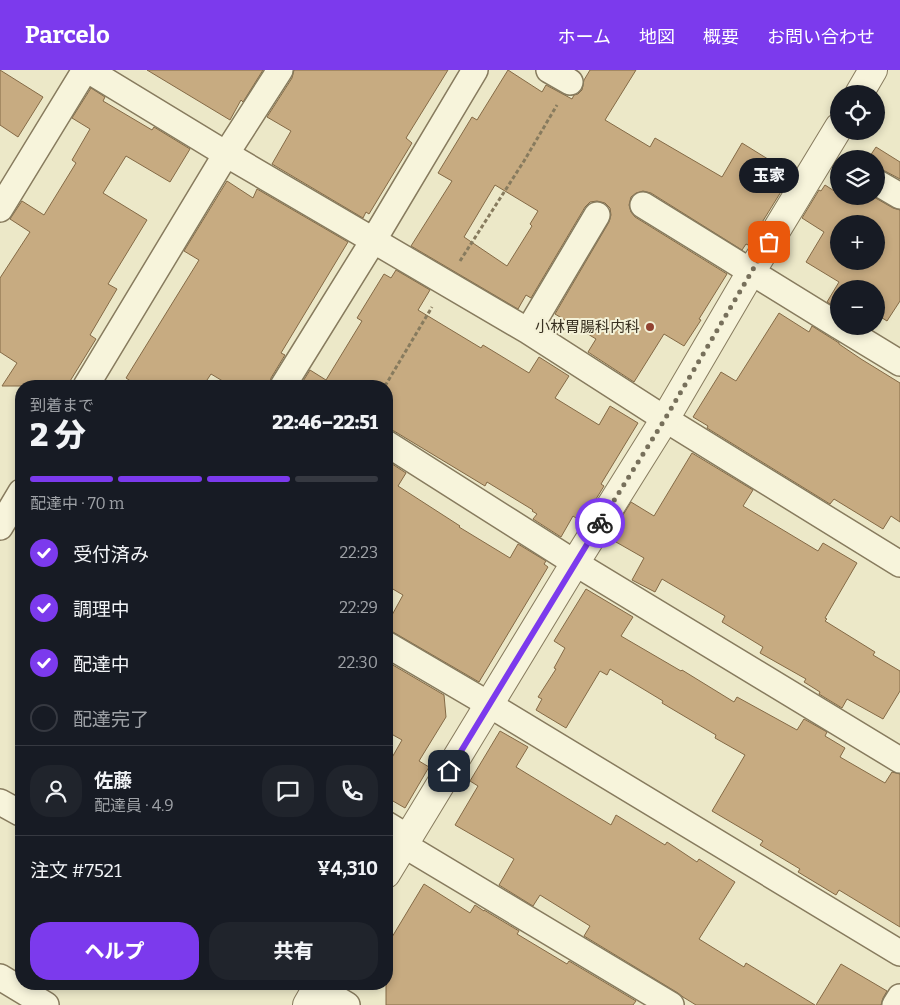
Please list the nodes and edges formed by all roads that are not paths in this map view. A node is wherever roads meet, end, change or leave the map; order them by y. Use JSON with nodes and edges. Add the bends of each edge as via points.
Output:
{"nodes":[{"id":1,"x":86,"y":70,"type":"edge"},
{"id":2,"x":280,"y":70,"type":"edge"},
{"id":3,"x":475,"y":70,"type":"edge"},
{"id":4,"x":873,"y":70,"type":"edge"},
{"id":5,"x":864,"y":85,"type":"edge"},
{"id":6,"x":226,"y":154,"type":"junction"},
{"id":7,"x":830,"y":157,"type":"edge"},
{"id":8,"x":885,"y":187,"type":"edge"},
{"id":9,"x":900,"y":196,"type":"edge"},
{"id":10,"x":643,"y":205,"type":"dead end"},
{"id":11,"x":0,"y":209,"type":"edge"},
{"id":12,"x":596,"y":215,"type":"dead end"},
{"id":13,"x":373,"y":241,"type":"junction"},
{"id":14,"x":751,"y":272,"type":"junction"},
{"id":15,"x":830,"y":320,"type":"edge"},
{"id":16,"x":528,"y":331,"type":"junction"},
{"id":17,"x":853,"y":335,"type":"edge"},
{"id":18,"x":900,"y":364,"type":"edge"},
{"id":19,"x":90,"y":380,"type":"edge"},
{"id":20,"x":287,"y":380,"type":"edge"},
{"id":21,"x":665,"y":419,"type":"junction"},
{"id":22,"x":393,"y":447,"type":"edge"},
{"id":23,"x":15,"y":502,"type":"edge"},
{"id":24,"x":0,"y":527,"type":"edge"},
{"id":25,"x":575,"y":563,"type":"junction"},
{"id":26,"x":900,"y":564,"type":"edge"},
{"id":27,"x":393,"y":648,"type":"edge"},
{"id":28,"x":490,"y":705,"type":"junction"},
{"id":29,"x":900,"y":760,"type":"edge"},
{"id":30,"x":0,"y":802,"type":"edge"},
{"id":31,"x":15,"y":810,"type":"edge"},
{"id":32,"x":400,"y":836,"type":"edge"},
{"id":33,"x":393,"y":855,"type":"edge"},
{"id":34,"x":900,"y":952,"type":"edge"},
{"id":35,"x":0,"y":977,"type":"edge"},
{"id":36,"x":15,"y":986,"type":"edge"},
{"id":37,"x":21,"y":990,"type":"edge"},
{"id":38,"x":314,"y":990,"type":"edge"},
{"id":39,"x":900,"y":997,"type":"edge"},
{"id":40,"x":46,"y":1005,"type":"edge"},
{"id":41,"x":347,"y":1005,"type":"edge"},
{"id":42,"x":671,"y":1005,"type":"edge"},
{"id":43,"x":895,"y":1005,"type":"edge"}],
"edges":[{"from":1,"to":6,"type":"street"},
{"from":1,"to":11,"type":"street"},
{"from":2,"to":6,"type":"street"},
{"from":3,"to":13,"type":"street"},
{"from":4,"to":5,"type":"street"},
{"from":6,"to":13,"type":"street"},
{"from":6,"to":19,"type":"street"},
{"from":7,"to":14,"type":"street"},
{"from":8,"to":9,"type":"street"},
{"from":10,"to":14,"type":"street"},
{"from":12,"to":16,"type":"street"},
{"from":13,"to":16,"type":"street"},
{"from":13,"to":20,"type":"street"},
{"from":14,"to":15,"type":"street"},
{"from":14,"to":21,"type":"street"},
{"from":16,"to":21,"type":"street"},
{"from":17,"to":18,"type":"street"},
{"from":21,"to":25,"type":"street"},
{"from":21,"to":26,"type":"street"},
{"from":22,"to":25,"type":"street"},
{"from":23,"to":24,"type":"street"},
{"from":25,"to":28,"type":"street"},
{"from":25,"to":29,"type":"street"},
{"from":27,"to":28,"type":"street"},
{"from":28,"to":32,"type":"street"},
{"from":28,"to":34,"type":"street"},
{"from":30,"to":31,"type":"street"},
{"from":32,"to":33,"type":"street"},
{"from":32,"to":42,"type":"street"},
{"from":35,"to":36,"type":"street"},
{"from":37,"to":40,"type":"street"},
{"from":38,"to":41,"type":"street"},
{"from":39,"to":43,"type":"street"}]}
